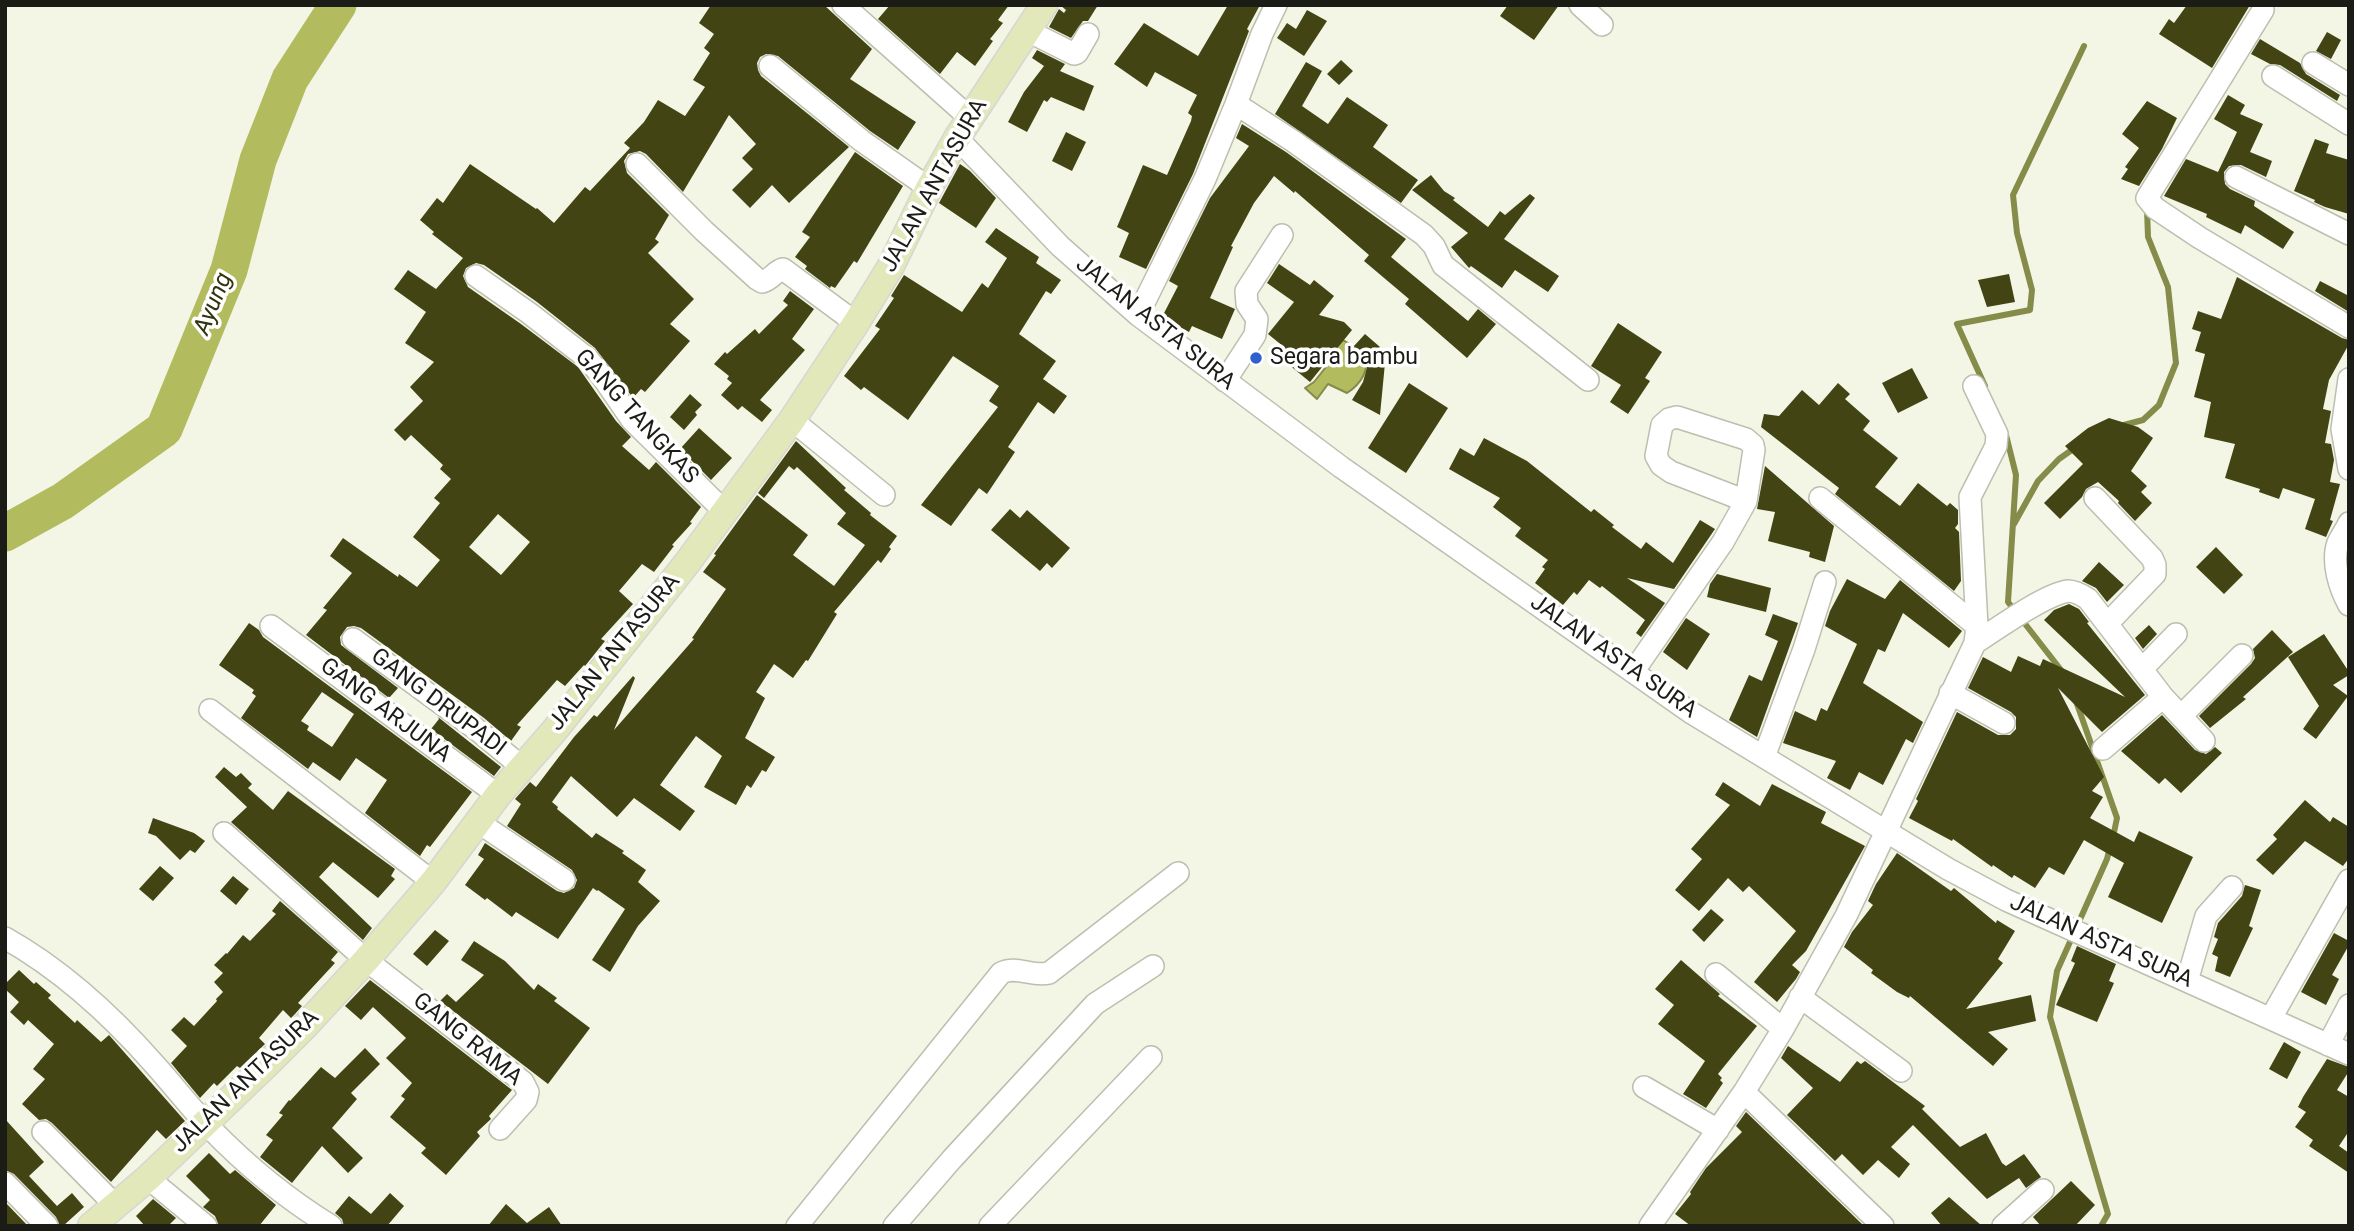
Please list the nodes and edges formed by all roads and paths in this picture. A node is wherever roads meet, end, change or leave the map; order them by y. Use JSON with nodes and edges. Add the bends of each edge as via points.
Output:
{"nodes":[{"id":1,"x":844,"y":5,"type":"edge"},
{"id":2,"x":1044,"y":5,"type":"edge"},
{"id":3,"x":1276,"y":5,"type":"edge"},
{"id":4,"x":1580,"y":5,"type":"edge"},
{"id":5,"x":2263,"y":10,"type":"dead end"},
{"id":6,"x":1602,"y":24,"type":"dead end"},
{"id":7,"x":1028,"y":31,"type":"junction"},
{"id":8,"x":1088,"y":34,"type":"dead end"},
{"id":9,"x":2313,"y":63,"type":"dead end"},
{"id":10,"x":770,"y":66,"type":"dead end"},
{"id":11,"x":2273,"y":76,"type":"dead end"},
{"id":12,"x":2349,"y":85,"type":"edge"},
{"id":13,"x":1236,"y":104,"type":"junction"},
{"id":14,"x":2349,"y":124,"type":"edge"},
{"id":15,"x":964,"y":128,"type":"junction"},
{"id":16,"x":637,"y":164,"type":"dead end"},
{"id":17,"x":2236,"y":177,"type":"dead end"},
{"id":18,"x":929,"y":188,"type":"junction"},
{"id":19,"x":2349,"y":234,"type":"edge"},
{"id":20,"x":1282,"y":235,"type":"dead end"},
{"id":21,"x":476,"y":276,"type":"dead end"},
{"id":22,"x":1138,"y":315,"type":"junction"},
{"id":23,"x":856,"y":323,"type":"junction"},
{"id":24,"x":2349,"y":327,"type":"edge"},
{"id":25,"x":2349,"y":379,"type":"edge"},
{"id":26,"x":1588,"y":380,"type":"dead end"},
{"id":27,"x":1225,"y":381,"type":"junction"},
{"id":28,"x":1973,"y":386,"type":"dead end"},
{"id":29,"x":792,"y":420,"type":"junction"},
{"id":30,"x":2349,"y":468,"type":"edge"},
{"id":31,"x":884,"y":495,"type":"dead end"},
{"id":32,"x":1820,"y":498,"type":"dead end"},
{"id":33,"x":2095,"y":498,"type":"dead end"},
{"id":34,"x":1746,"y":502,"type":"junction"},
{"id":35,"x":725,"y":512,"type":"junction"},
{"id":36,"x":2349,"y":523,"type":"edge"},
{"id":37,"x":1825,"y":582,"type":"dead end"},
{"id":38,"x":2349,"y":605,"type":"edge"},
{"id":39,"x":2108,"y":623,"type":"junction"},
{"id":40,"x":271,"y":626,"type":"dead end"},
{"id":41,"x":2176,"y":634,"type":"dead end"},
{"id":42,"x":1976,"y":635,"type":"junction"},
{"id":43,"x":353,"y":639,"type":"dead end"},
{"id":44,"x":2242,"y":654,"type":"dead end"},
{"id":45,"x":2142,"y":669,"type":"junction"},
{"id":46,"x":1633,"y":672,"type":"junction"},
{"id":47,"x":1950,"y":693,"type":"junction"},
{"id":48,"x":2163,"y":697,"type":"junction"},
{"id":49,"x":210,"y":710,"type":"dead end"},
{"id":50,"x":2181,"y":716,"type":"junction"},
{"id":51,"x":2004,"y":723,"type":"dead end"},
{"id":52,"x":2204,"y":741,"type":"dead end"},
{"id":53,"x":2103,"y":749,"type":"dead end"},
{"id":54,"x":1764,"y":758,"type":"junction"},
{"id":55,"x":522,"y":767,"type":"junction"},
{"id":56,"x":498,"y":795,"type":"junction"},
{"id":57,"x":478,"y":822,"type":"junction"},
{"id":58,"x":1887,"y":830,"type":"junction"},
{"id":59,"x":224,"y":833,"type":"dead end"},
{"id":60,"x":1178,"y":873,"type":"dead end"},
{"id":61,"x":565,"y":880,"type":"dead end"},
{"id":62,"x":2349,"y":880,"type":"edge"},
{"id":63,"x":433,"y":882,"type":"junction"},
{"id":64,"x":2232,"y":887,"type":"dead end"},
{"id":65,"x":5,"y":938,"type":"edge"},
{"id":66,"x":366,"y":960,"type":"junction"},
{"id":67,"x":1153,"y":966,"type":"dead end"},
{"id":68,"x":1716,"y":974,"type":"dead end"},
{"id":69,"x":2187,"y":981,"type":"junction"},
{"id":70,"x":1800,"y":997,"type":"junction"},
{"id":71,"x":2349,"y":1005,"type":"edge"},
{"id":72,"x":2272,"y":1018,"type":"junction"},
{"id":73,"x":1783,"y":1029,"type":"junction"},
{"id":74,"x":2328,"y":1045,"type":"junction"},
{"id":75,"x":2349,"y":1054,"type":"edge"},
{"id":76,"x":1151,"y":1057,"type":"dead end"},
{"id":77,"x":1901,"y":1071,"type":"dead end"},
{"id":78,"x":1644,"y":1087,"type":"dead end"},
{"id":79,"x":1744,"y":1092,"type":"junction"},
{"id":80,"x":204,"y":1122,"type":"junction"},
{"id":81,"x":500,"y":1129,"type":"dead end"},
{"id":82,"x":1718,"y":1129,"type":"junction"},
{"id":83,"x":43,"y":1132,"type":"dead end"},
{"id":84,"x":148,"y":1178,"type":"junction"},
{"id":85,"x":5,"y":1183,"type":"edge"},
{"id":86,"x":2043,"y":1190,"type":"dead end"},
{"id":87,"x":115,"y":1205,"type":"junction"},
{"id":88,"x":47,"y":1226,"type":"edge"},
{"id":89,"x":91,"y":1226,"type":"edge"},
{"id":90,"x":206,"y":1226,"type":"edge"},
{"id":91,"x":331,"y":1226,"type":"edge"},
{"id":92,"x":797,"y":1226,"type":"edge"},
{"id":93,"x":894,"y":1226,"type":"edge"},
{"id":94,"x":990,"y":1226,"type":"edge"},
{"id":95,"x":1650,"y":1226,"type":"edge"},
{"id":96,"x":1882,"y":1226,"type":"edge"},
{"id":97,"x":2003,"y":1226,"type":"edge"}],
"edges":[{"from":1,"to":15,"type":"street","name":"JALAN ASTA SURA"},
{"from":2,"to":7,"type":"main road","name":"JALAN ANTASURA"},
{"from":3,"to":13,"type":"street"},
{"from":4,"to":6,"type":"street"},
{"from":5,"to":24,"type":"street","via":[[2147,198],[2200,237]]},
{"from":7,"to":8,"type":"street","via":[[1074,54]]},
{"from":7,"to":15,"type":"main road","name":"JALAN ANTASURA"},
{"from":9,"to":12,"type":"street"},
{"from":10,"to":18,"type":"street"},
{"from":11,"to":14,"type":"street"},
{"from":13,"to":22,"type":"street"},
{"from":13,"to":26,"type":"street","via":[[1424,235],[1443,265]]},
{"from":15,"to":18,"type":"main road","name":"JALAN ANTASURA"},
{"from":15,"to":22,"type":"street","name":"JALAN ASTA SURA","via":[[1060,246]]},
{"from":16,"to":23,"type":"street","via":[[757,279],[766,281],[783,269]]},
{"from":17,"to":19,"type":"street"},
{"from":18,"to":23,"type":"main road","name":"JALAN ANTASURA","via":[[891,266]]},
{"from":20,"to":27,"type":"street","via":[[1246,291],[1247,304],[1257,319],[1255,335]]},
{"from":21,"to":35,"type":"street","name":"GANG TANGKAS","via":[[587,358],[632,420]]},
{"from":22,"to":27,"type":"street","name":"JALAN ASTA SURA"},
{"from":23,"to":29,"type":"main road","name":"JALAN ANTASURA"},
{"from":25,"to":30,"type":"street","via":[[2342,429]]},
{"from":27,"to":46,"type":"street","name":"JALAN ASTA SURA"},
{"from":28,"to":42,"type":"street","via":[[1997,434],[1996,446],[1970,497]]},
{"from":29,"to":31,"type":"street"},
{"from":29,"to":35,"type":"main road","name":"JALAN ANTASURA"},
{"from":32,"to":42,"type":"street"},
{"from":33,"to":39,"type":"street","via":[[2152,558],[2156,570]]},
{"from":34,"to":34,"type":"street","via":[[1661,465],[1656,456],[1662,425],[1677,417],[1753,445]]},
{"from":34,"to":46,"type":"street"},
{"from":35,"to":55,"type":"main road","name":"JALAN ANTASURA"},
{"from":36,"to":38,"type":"street","via":[[2335,558]]},
{"from":37,"to":54,"type":"street"},
{"from":39,"to":42,"type":"street","via":[[2088,599],[2070,591]]},
{"from":39,"to":45,"type":"street"},
{"from":40,"to":56,"type":"street","name":"GANG ARJUNA"},
{"from":41,"to":45,"type":"street"},
{"from":42,"to":47,"type":"street"},
{"from":43,"to":55,"type":"street","name":"GANG DRUPADI"},
{"from":44,"to":50,"type":"street"},
{"from":45,"to":48,"type":"street"},
{"from":46,"to":54,"type":"street","name":"JALAN ASTA SURA"},
{"from":47,"to":51,"type":"street"},
{"from":47,"to":58,"type":"street"},
{"from":48,"to":50,"type":"street"},
{"from":48,"to":53,"type":"street"},
{"from":49,"to":63,"type":"street"},
{"from":50,"to":52,"type":"street"},
{"from":54,"to":58,"type":"street","name":"JALAN ASTA SURA"},
{"from":55,"to":56,"type":"main road","name":"JALAN ANTASURA"},
{"from":56,"to":57,"type":"main road","name":"JALAN ANTASURA"},
{"from":57,"to":61,"type":"street"},
{"from":57,"to":63,"type":"main road","name":"JALAN ANTASURA"},
{"from":58,"to":69,"type":"street","name":"JALAN ASTA SURA","via":[[1948,869],[2029,911]]},
{"from":58,"to":70,"type":"street"},
{"from":59,"to":66,"type":"street"},
{"from":60,"to":92,"type":"street","via":[[1049,973],[1012,969],[1001,973]]},
{"from":62,"to":72,"type":"street"},
{"from":63,"to":66,"type":"main road","name":"JALAN ANTASURA"},
{"from":64,"to":69,"type":"street","via":[[2206,916]]},
{"from":65,"to":80,"type":"street","via":[[72,983],[152,1062]]},
{"from":66,"to":80,"type":"main road","name":"JALAN ANTASURA","via":[[306,1025]]},
{"from":66,"to":81,"type":"street","name":"GANG RAMA","via":[[523,1082],[526,1100]]},
{"from":67,"to":93,"type":"street","via":[[1095,1004]]},
{"from":68,"to":73,"type":"street"},
{"from":69,"to":72,"type":"street","name":"JALAN ASTA SURA"},
{"from":70,"to":73,"type":"street"},
{"from":70,"to":77,"type":"street"},
{"from":71,"to":74,"type":"street"},
{"from":72,"to":74,"type":"street","name":"JALAN ASTA SURA"},
{"from":73,"to":79,"type":"street"},
{"from":74,"to":75,"type":"street","name":"JALAN ASTA SURA"},
{"from":76,"to":94,"type":"street"},
{"from":78,"to":82,"type":"street"},
{"from":79,"to":82,"type":"street"},
{"from":79,"to":96,"type":"street"},
{"from":80,"to":84,"type":"main road","name":"JALAN ANTASURA"},
{"from":80,"to":91,"type":"street","via":[[290,1200]]},
{"from":82,"to":95,"type":"street"},
{"from":83,"to":87,"type":"street"},
{"from":84,"to":87,"type":"main road","name":"JALAN ANTASURA"},
{"from":84,"to":90,"type":"street"},
{"from":85,"to":88,"type":"street"},
{"from":86,"to":97,"type":"street"},
{"from":87,"to":89,"type":"main road","name":"JALAN ANTASURA"}]}
